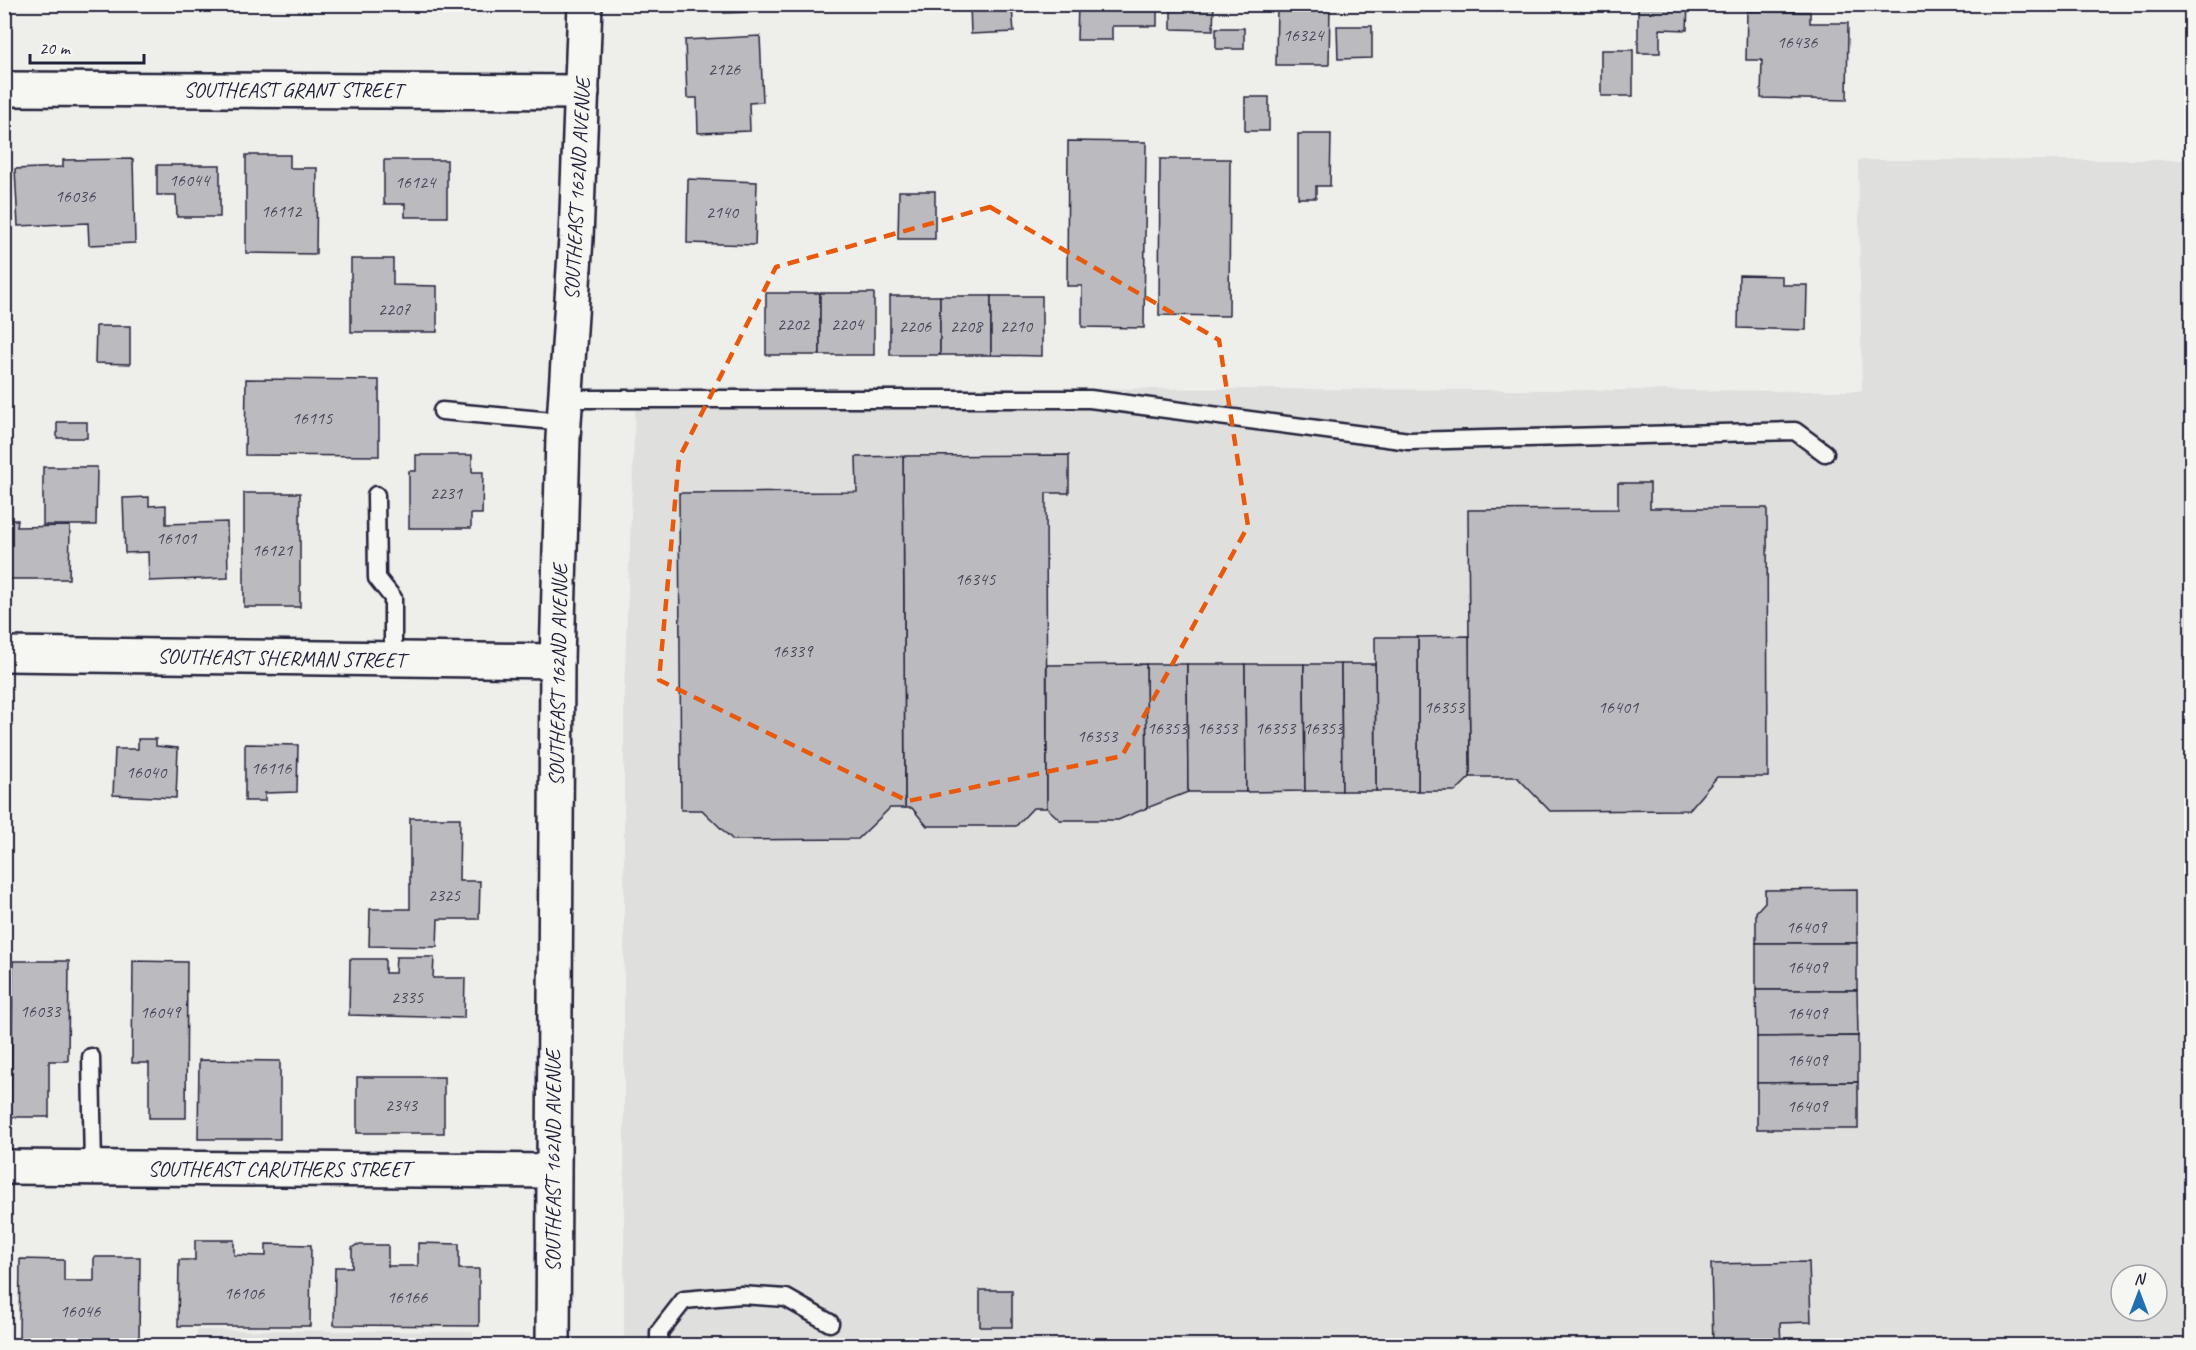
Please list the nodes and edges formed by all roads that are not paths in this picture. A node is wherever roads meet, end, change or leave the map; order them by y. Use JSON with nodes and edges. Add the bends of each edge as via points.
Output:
{"nodes":[{"id":1,"x":585,"y":4,"type":"edge"},
{"id":2,"x":4,"y":89,"type":"edge"},
{"id":3,"x":582,"y":92,"type":"junction"},
{"id":4,"x":565,"y":410,"type":"junction"},
{"id":5,"x":442,"y":411,"type":"dead end"},
{"id":6,"x":1825,"y":453,"type":"dead end"},
{"id":7,"x":376,"y":495,"type":"dead end"},
{"id":8,"x":4,"y":654,"type":"edge"},
{"id":9,"x":393,"y":659,"type":"junction"},
{"id":10,"x":557,"y":661,"type":"junction"},
{"id":11,"x":91,"y":1057,"type":"dead end"},
{"id":12,"x":4,"y":1167,"type":"edge"},
{"id":13,"x":93,"y":1168,"type":"junction"},
{"id":14,"x":553,"y":1171,"type":"junction"},
{"id":15,"x":830,"y":1323,"type":"dead end"},
{"id":16,"x":553,"y":1346,"type":"edge"},
{"id":17,"x":659,"y":1346,"type":"edge"}],
"edges":[{"from":1,"to":3,"type":"street","name":"SOUTHEAST 162ND AVENUE"},
{"from":2,"to":3,"type":"street","name":"SOUTHEAST GRANT STREET"},
{"from":3,"to":4,"type":"street","name":"SOUTHEAST 162ND AVENUE"},
{"from":4,"to":5,"type":"lane"},
{"from":4,"to":6,"type":"lane","via":[[1090,399],[1409,441],[1795,430]]},
{"from":4,"to":10,"type":"street","name":"SOUTHEAST 162ND AVENUE"},
{"from":7,"to":9,"type":"lane","via":[[377,578],[393,598]]},
{"from":8,"to":9,"type":"street","name":"SOUTHEAST SHERMAN STREET"},
{"from":9,"to":10,"type":"street","name":"SOUTHEAST SHERMAN STREET"},
{"from":10,"to":14,"type":"street","name":"SOUTHEAST 162ND AVENUE"},
{"from":11,"to":13,"type":"lane"},
{"from":12,"to":13,"type":"street","name":"SOUTHEAST CARUTHERS STREET"},
{"from":13,"to":14,"type":"street","name":"SOUTHEAST CARUTHERS STREET"},
{"from":14,"to":16,"type":"street","name":"SOUTHEAST 162ND AVENUE"},
{"from":15,"to":17,"type":"lane","via":[[786,1298],[741,1295],[684,1300],[659,1332]]}]}
